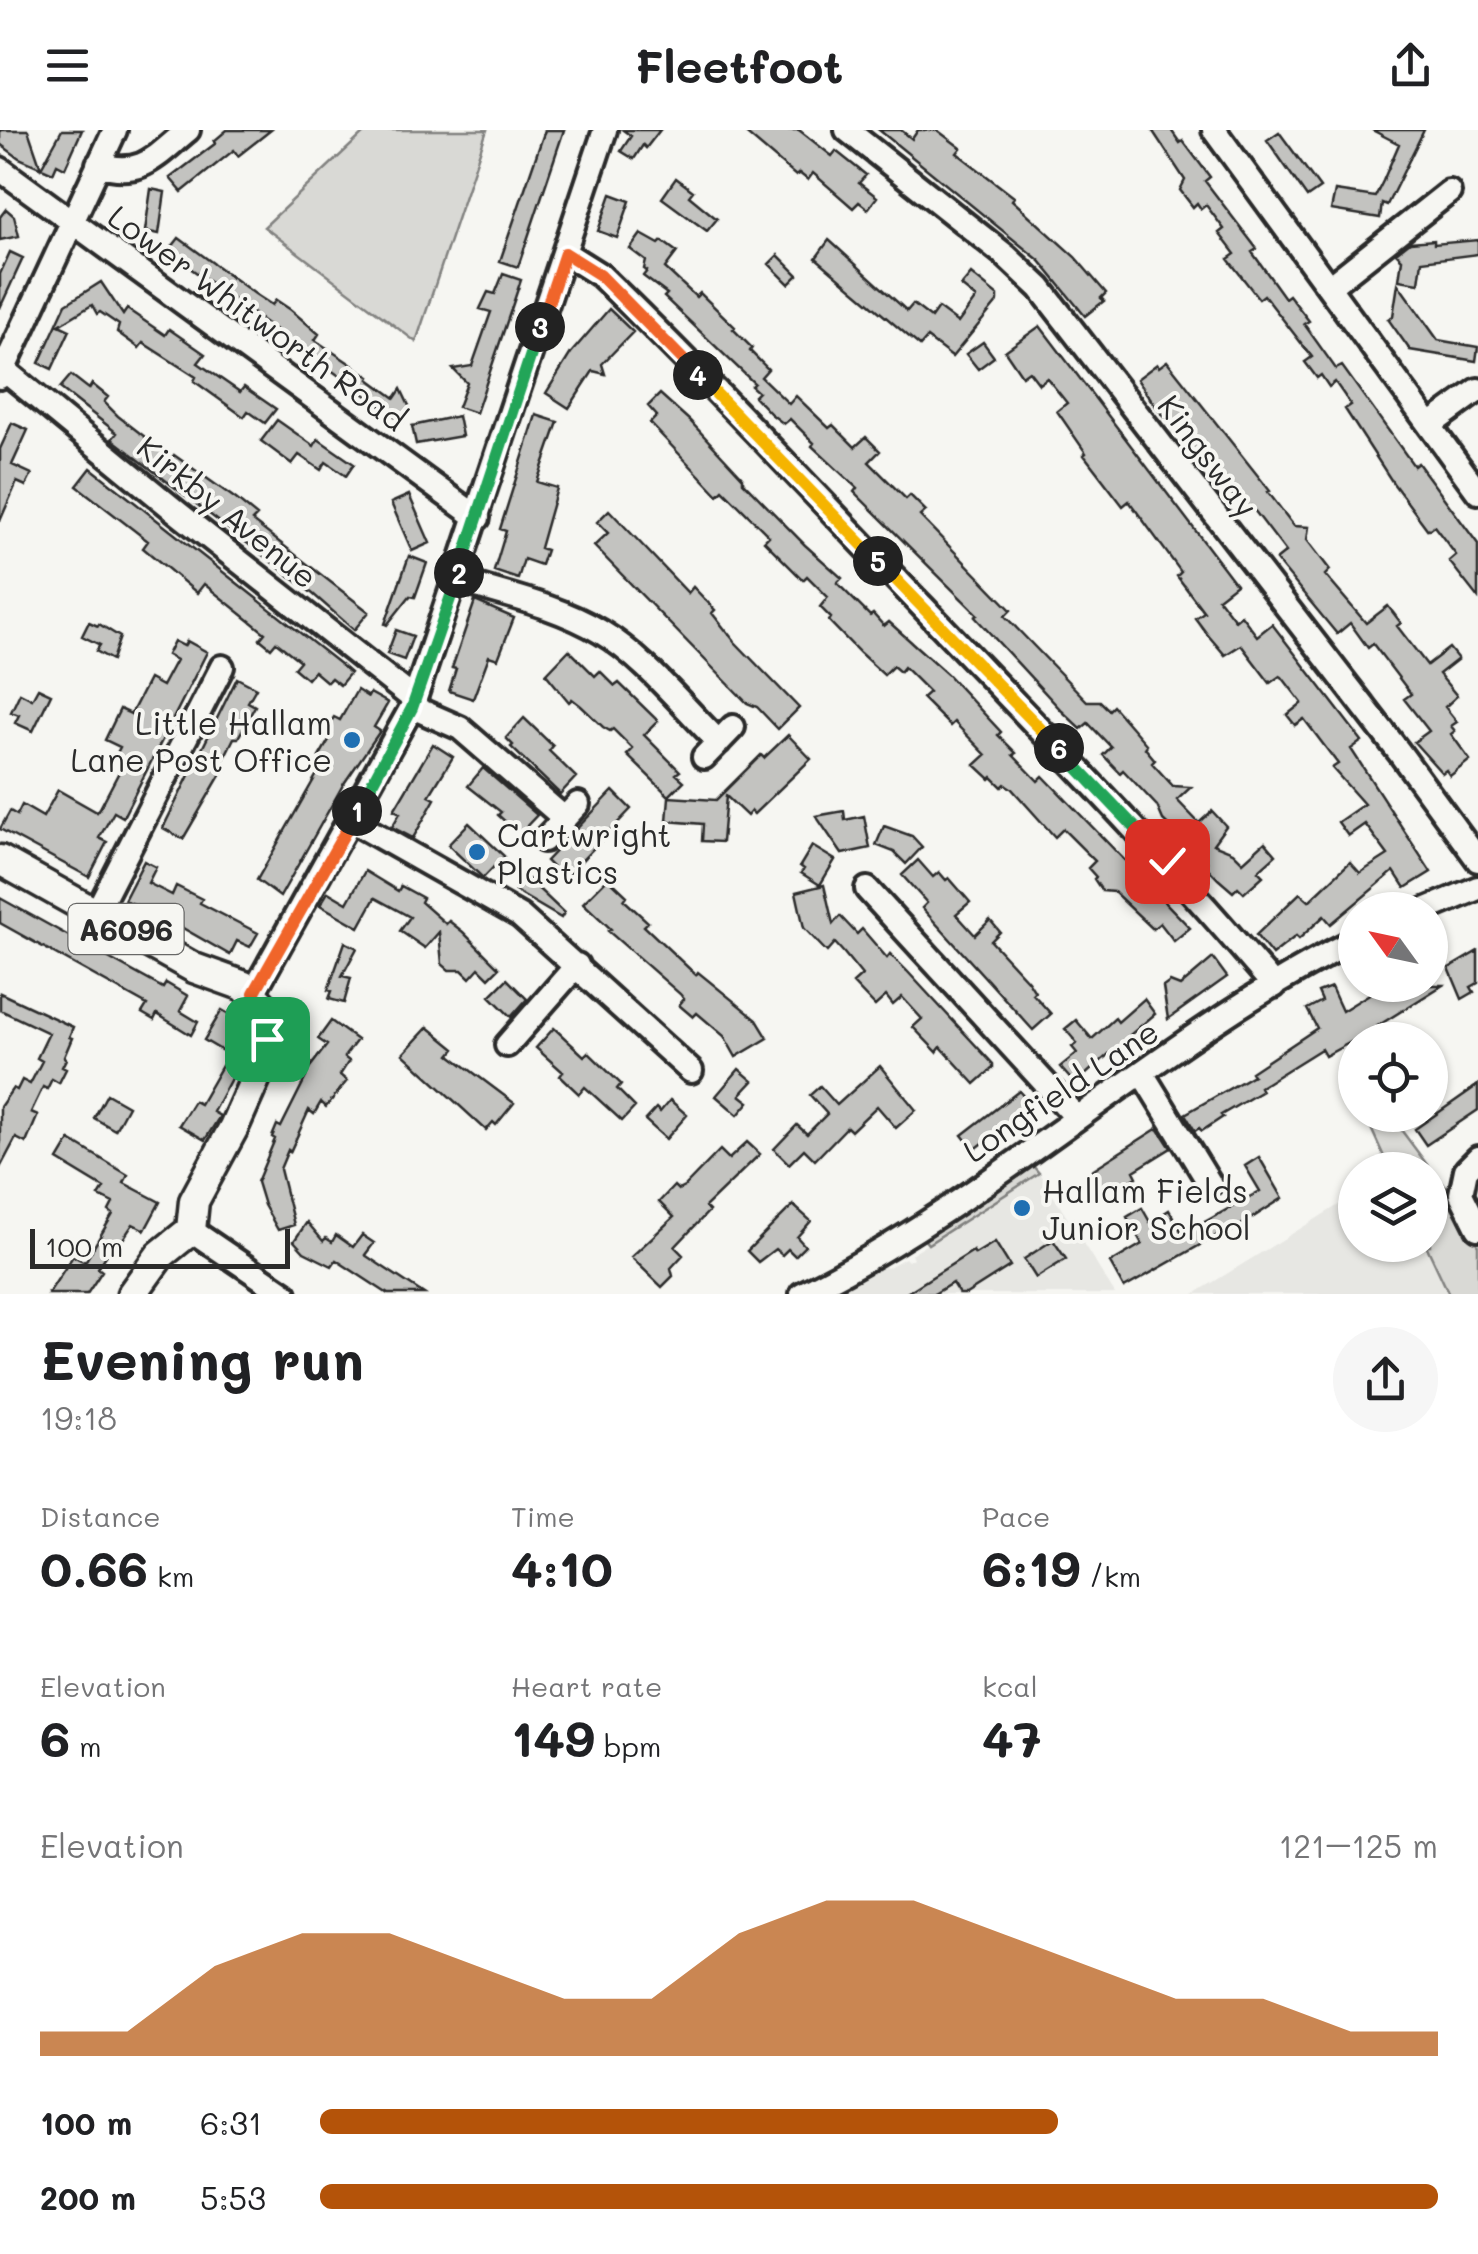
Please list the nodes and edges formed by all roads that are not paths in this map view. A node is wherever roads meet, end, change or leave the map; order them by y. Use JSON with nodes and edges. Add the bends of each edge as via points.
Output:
{"nodes":[{"id":1,"x":115,"y":130,"type":"edge"},
{"id":2,"x":188,"y":130,"type":"edge"},
{"id":3,"x":605,"y":130,"type":"edge"},
{"id":4,"x":846,"y":130,"type":"edge"},
{"id":5,"x":1214,"y":130,"type":"edge"},
{"id":6,"x":98,"y":164,"type":"junction"},
{"id":7,"x":0,"y":169,"type":"edge"},
{"id":8,"x":1450,"y":192,"type":"dead end"},
{"id":9,"x":71,"y":221,"type":"junction"},
{"id":10,"x":565,"y":253,"type":"junction"},
{"id":11,"x":1329,"y":287,"type":"junction"},
{"id":12,"x":2,"y":373,"type":"edge"},
{"id":13,"x":1478,"y":390,"type":"edge"},
{"id":14,"x":1430,"y":425,"type":"junction"},
{"id":15,"x":1478,"y":492,"type":"edge"},
{"id":16,"x":478,"y":518,"type":"junction"},
{"id":17,"x":457,"y":580,"type":"junction"},
{"id":18,"x":222,"y":667,"type":"dead end"},
{"id":19,"x":414,"y":704,"type":"junction"},
{"id":20,"x":719,"y":742,"type":"dead end"},
{"id":21,"x":352,"y":821,"type":"junction"},
{"id":22,"x":544,"y":840,"type":"dead end"},
{"id":23,"x":0,"y":860,"type":"edge"},
{"id":24,"x":1478,"y":860,"type":"edge"},
{"id":25,"x":1478,"y":888,"type":"edge"},
{"id":26,"x":867,"y":889,"type":"dead end"},
{"id":27,"x":1448,"y":900,"type":"edge"},
{"id":28,"x":96,"y":913,"type":"junction"},
{"id":29,"x":1338,"y":950,"type":"edge"},
{"id":30,"x":577,"y":965,"type":"junction"},
{"id":31,"x":1274,"y":986,"type":"junction"},
{"id":32,"x":254,"y":993,"type":"junction"},
{"id":33,"x":507,"y":1045,"type":"dead end"},
{"id":34,"x":687,"y":1059,"type":"dead end"},
{"id":35,"x":1142,"y":1073,"type":"junction"},
{"id":36,"x":1077,"y":1118,"type":"junction"},
{"id":37,"x":1478,"y":1158,"type":"edge"},
{"id":38,"x":1210,"y":1184,"type":"dead end"},
{"id":39,"x":1478,"y":1228,"type":"edge"},
{"id":40,"x":192,"y":1230,"type":"junction"},
{"id":41,"x":132,"y":1294,"type":"edge"},
{"id":42,"x":284,"y":1294,"type":"edge"},
{"id":43,"x":802,"y":1294,"type":"edge"}],
"edges":[{"from":1,"to":6,"type":"street"},
{"from":2,"to":6,"type":"street","via":[[138,168]]},
{"from":3,"to":10,"type":"street"},
{"from":4,"to":24,"type":"street","name":"Kingsway","via":[[1040,288]]},
{"from":5,"to":11,"type":"street"},
{"from":6,"to":9,"type":"street"},
{"from":7,"to":9,"type":"street","name":"Lower Whitworth Road"},
{"from":8,"to":11,"type":"street"},
{"from":9,"to":12,"type":"street"},
{"from":9,"to":16,"type":"street","name":"Lower Whitworth Road"},
{"from":10,"to":16,"type":"street"},
{"from":10,"to":31,"type":"street","via":[[619,294],[1107,796]]},
{"from":11,"to":14,"type":"street"},
{"from":12,"to":19,"type":"street","name":"Kirkby Avenue"},
{"from":13,"to":14,"type":"street"},
{"from":14,"to":15,"type":"street"},
{"from":16,"to":17,"type":"street"},
{"from":17,"to":19,"type":"street"},
{"from":17,"to":20,"type":"street","via":[[599,631]]},
{"from":18,"to":28,"type":"street"},
{"from":19,"to":21,"type":"street"},
{"from":19,"to":22,"type":"street","name":"Kirkby Avenue","via":[[465,732],[571,811]]},
{"from":21,"to":30,"type":"street","via":[[509,909]]},
{"from":21,"to":32,"type":"street"},
{"from":23,"to":28,"type":"main road","number":"A6096"},
{"from":25,"to":27,"type":"street"},
{"from":26,"to":36,"type":"street"},
{"from":28,"to":32,"type":"main road","number":"A6096"},
{"from":29,"to":31,"type":"street","name":"Longfield Lane"},
{"from":30,"to":33,"type":"street"},
{"from":30,"to":34,"type":"street"},
{"from":31,"to":35,"type":"street","name":"Longfield Lane"},
{"from":32,"to":40,"type":"main road","via":[[268,1019],[264,1052],[191,1208]]},
{"from":35,"to":36,"type":"street","name":"Longfield Lane"},
{"from":35,"to":38,"type":"street"},
{"from":36,"to":43,"type":"street","name":"Longfield Lane","via":[[914,1230]]},
{"from":37,"to":39,"type":"street","via":[[1466,1170],[1460,1194]]},
{"from":40,"to":41,"type":"main road","via":[[160,1255]]},
{"from":40,"to":42,"type":"street"}]}
